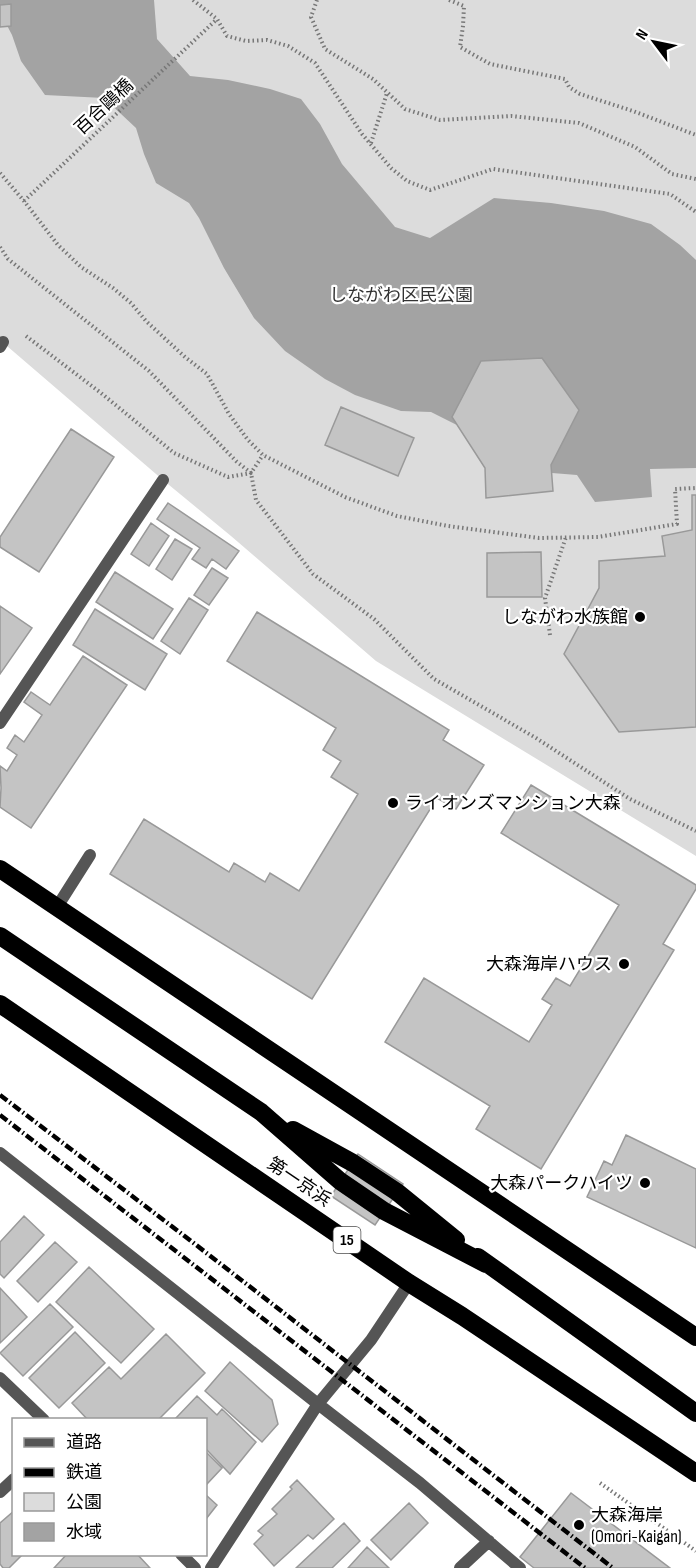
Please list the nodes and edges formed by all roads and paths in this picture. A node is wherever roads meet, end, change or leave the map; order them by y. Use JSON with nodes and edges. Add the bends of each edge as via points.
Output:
{"nodes":[{"id":1,"x":193,"y":0,"type":"edge"},
{"id":2,"x":317,"y":0,"type":"edge"},
{"id":3,"x":449,"y":0,"type":"edge"},
{"id":4,"x":217,"y":19,"type":"junction"},
{"id":5,"x":387,"y":93,"type":"junction"},
{"id":6,"x":696,"y":135,"type":"edge"},
{"id":7,"x":370,"y":143,"type":"junction"},
{"id":8,"x":0,"y":173,"type":"edge"},
{"id":9,"x":696,"y":179,"type":"edge"},
{"id":10,"x":24,"y":201,"type":"junction"},
{"id":11,"x":696,"y":212,"type":"edge"},
{"id":12,"x":0,"y":247,"type":"edge"},
{"id":13,"x":22,"y":333,"type":"dead end"},
{"id":14,"x":262,"y":454,"type":"junction"},
{"id":15,"x":251,"y":473,"type":"junction"},
{"id":16,"x":162,"y":480,"type":"dead end"},
{"id":17,"x":696,"y":488,"type":"edge"},
{"id":18,"x":566,"y":537,"type":"junction"},
{"id":19,"x":549,"y":635,"type":"dead end"},
{"id":20,"x":0,"y":723,"type":"edge"},
{"id":21,"x":696,"y":831,"type":"edge"},
{"id":22,"x":90,"y":855,"type":"dead end"},
{"id":23,"x":0,"y":869,"type":"edge"},
{"id":24,"x":57,"y":907,"type":"junction"},
{"id":25,"x":0,"y":936,"type":"edge"},
{"id":26,"x":0,"y":1004,"type":"edge"},
{"id":27,"x":0,"y":1153,"type":"edge"},
{"id":28,"x":409,"y":1283,"type":"junction"},
{"id":29,"x":696,"y":1337,"type":"edge"},
{"id":30,"x":0,"y":1378,"type":"edge"},
{"id":31,"x":318,"y":1404,"type":"junction"},
{"id":32,"x":696,"y":1413,"type":"edge"},
{"id":33,"x":43,"y":1418,"type":"edge"},
{"id":34,"x":696,"y":1473,"type":"edge"},
{"id":35,"x":12,"y":1481,"type":"edge"},
{"id":36,"x":600,"y":1483,"type":"dead end"},
{"id":37,"x":0,"y":1492,"type":"edge"},
{"id":38,"x":489,"y":1541,"type":"junction"},
{"id":39,"x":696,"y":1551,"type":"edge"},
{"id":40,"x":183,"y":1556,"type":"edge"},
{"id":41,"x":195,"y":1568,"type":"edge"},
{"id":42,"x":211,"y":1568,"type":"edge"},
{"id":43,"x":460,"y":1568,"type":"edge"},
{"id":44,"x":520,"y":1568,"type":"edge"}],
"edges":[{"from":1,"to":4,"type":"path"},
{"from":2,"to":5,"type":"path","via":[[311,17],[325,49],[373,79]]},
{"from":3,"to":6,"type":"path","via":[[464,6],[460,47],[490,64],[565,79],[580,94]]},
{"from":4,"to":7,"type":"path","via":[[227,36],[288,46],[315,63]]},
{"from":4,"to":10,"type":"path","name":"百合鷗橋"},
{"from":5,"to":7,"type":"path"},
{"from":5,"to":9,"type":"path","via":[[405,109],[440,120],[511,116],[579,123],[635,147],[672,174]]},
{"from":7,"to":11,"type":"path","via":[[407,181],[430,190],[493,169],[670,194]]},
{"from":8,"to":10,"type":"path"},
{"from":10,"to":14,"type":"path","via":[[58,245],[81,267],[131,303],[207,374],[229,414]]},
{"from":12,"to":15,"type":"path","via":[[8,259],[149,371]]},
{"from":13,"to":15,"type":"path","via":[[174,453],[228,477]]},
{"from":14,"to":15,"type":"path"},
{"from":14,"to":18,"type":"path","via":[[345,497],[397,516],[539,538]]},
{"from":15,"to":21,"type":"path","via":[[256,500],[313,574],[374,619],[434,679],[630,799]]},
{"from":16,"to":20,"type":"street"},
{"from":17,"to":18,"type":"path","via":[[675,489],[677,524],[598,537]]},
{"from":18,"to":19,"type":"path","via":[[545,598]]},
{"from":22,"to":24,"type":"street"},
{"from":23,"to":24,"type":"highway"},
{"from":24,"to":29,"type":"highway"},
{"from":25,"to":32,"type":"highway","via":[[261,1112],[397,1192],[486,1264]]},
{"from":26,"to":28,"type":"highway","name":"第一京浜","number":"15"},
{"from":27,"to":31,"type":"street"},
{"from":28,"to":31,"type":"street","via":[[372,1340]]},
{"from":28,"to":34,"type":"highway","name":"第一京浜","number":"15"},
{"from":30,"to":33,"type":"street"},
{"from":31,"to":38,"type":"street"},
{"from":31,"to":42,"type":"street"},
{"from":35,"to":37,"type":"street"},
{"from":36,"to":39,"type":"path"},
{"from":38,"to":43,"type":"street"},
{"from":38,"to":44,"type":"street"},
{"from":40,"to":41,"type":"street"}]}
